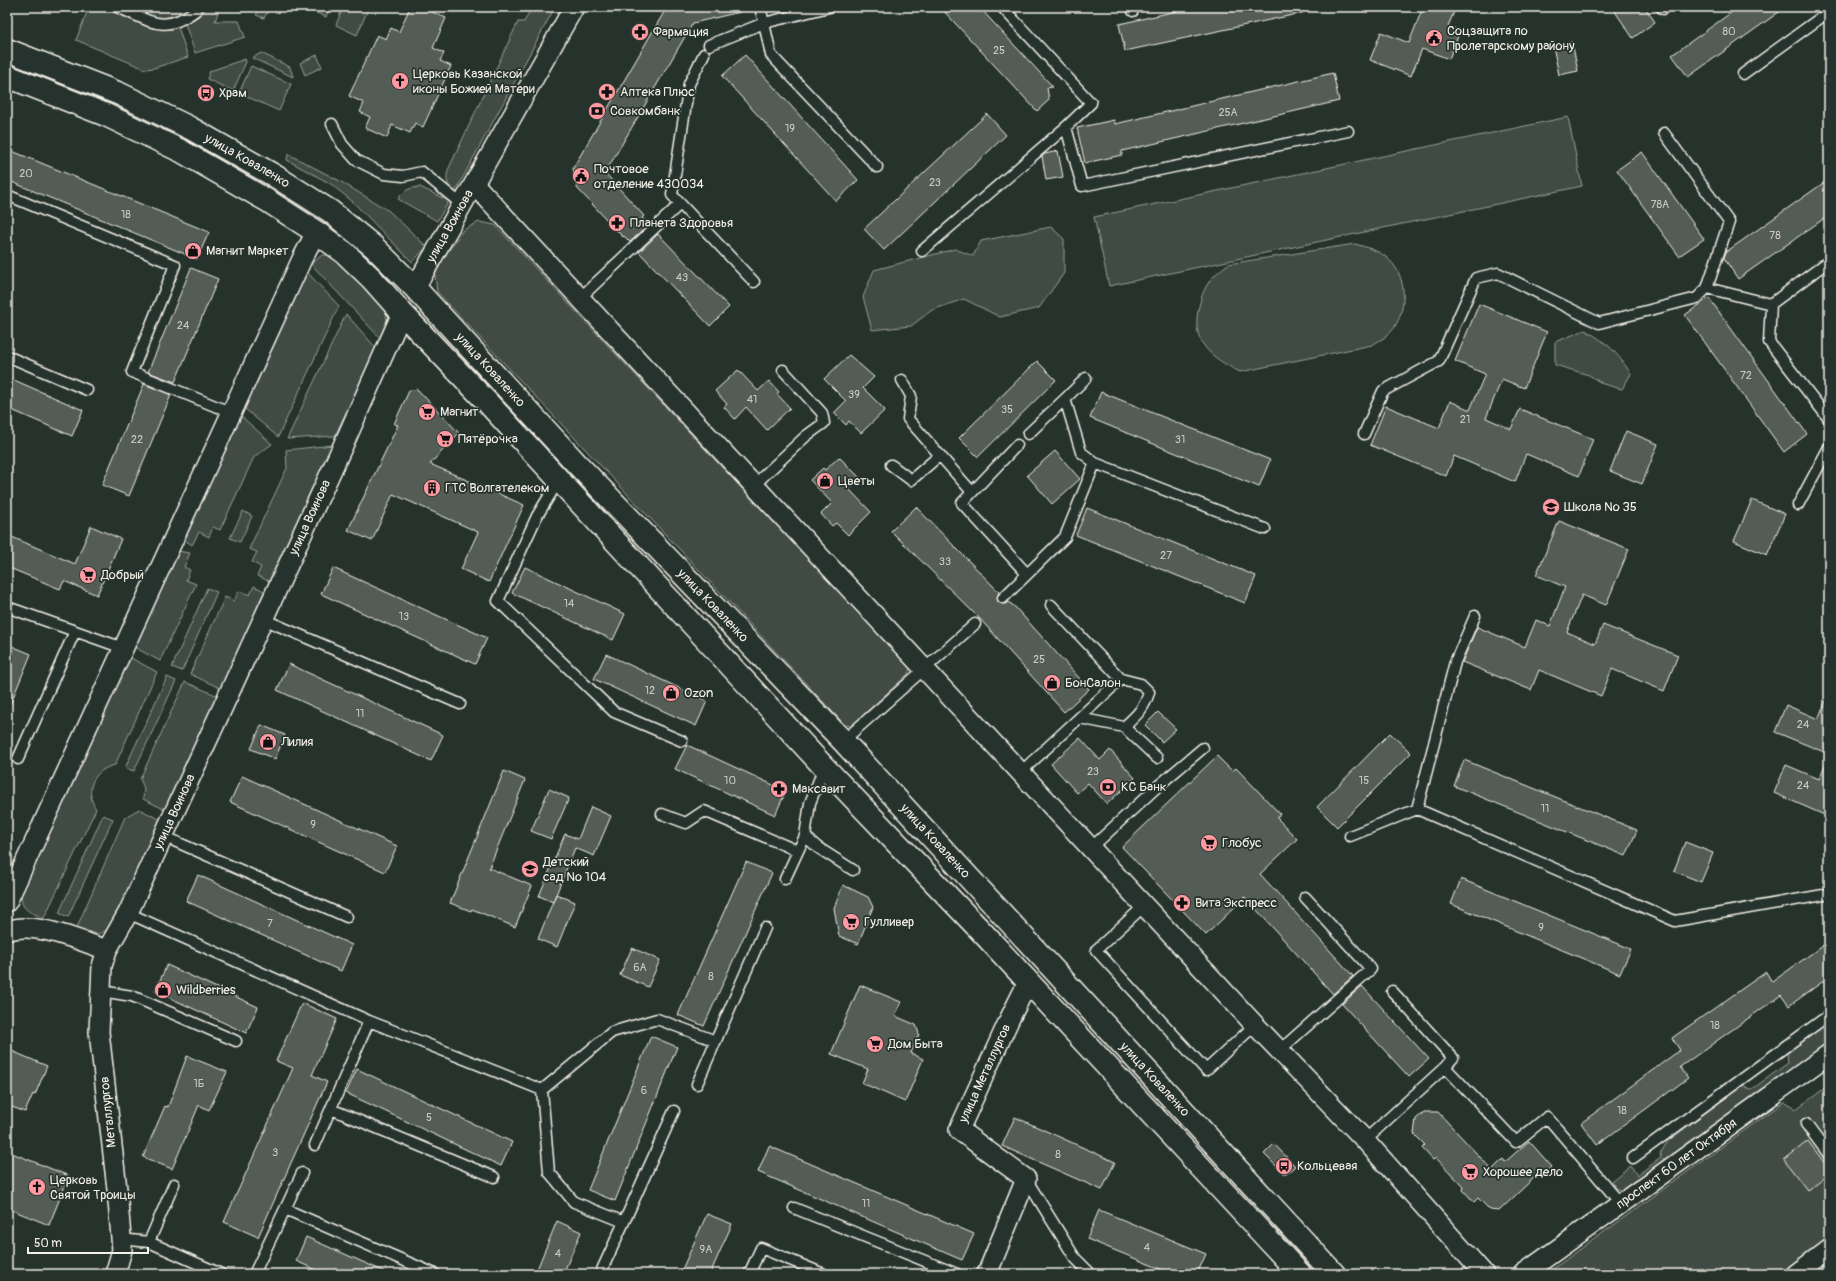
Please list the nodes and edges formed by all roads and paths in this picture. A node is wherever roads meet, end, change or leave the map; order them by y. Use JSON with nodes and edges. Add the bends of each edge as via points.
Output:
{"nodes":[{"id":1,"x":117,"y":7,"type":"edge"},
{"id":2,"x":197,"y":7,"type":"edge"},
{"id":3,"x":574,"y":7,"type":"edge"},
{"id":4,"x":760,"y":7,"type":"edge"},
{"id":5,"x":829,"y":7,"type":"edge"},
{"id":6,"x":1002,"y":7,"type":"edge"},
{"id":7,"x":1829,"y":14,"type":"edge"},
{"id":8,"x":764,"y":23,"type":"junction"},
{"id":9,"x":709,"y":45,"type":"dead end"},
{"id":10,"x":7,"y":50,"type":"edge"},
{"id":11,"x":704,"y":54,"type":"dead end"},
{"id":12,"x":1743,"y":74,"type":"dead end"},
{"id":13,"x":7,"y":76,"type":"edge"},
{"id":14,"x":332,"y":124,"type":"dead end"},
{"id":15,"x":1066,"y":127,"type":"junction"},
{"id":16,"x":1348,"y":131,"type":"dead end"},
{"id":17,"x":1664,"y":133,"type":"dead end"},
{"id":18,"x":877,"y":167,"type":"dead end"},
{"id":19,"x":475,"y":185,"type":"junction"},
{"id":20,"x":7,"y":195,"type":"edge"},
{"id":21,"x":680,"y":204,"type":"junction"},
{"id":22,"x":462,"y":208,"type":"junction"},
{"id":23,"x":330,"y":211,"type":"junction"},
{"id":24,"x":316,"y":232,"type":"junction"},
{"id":25,"x":922,"y":252,"type":"dead end"},
{"id":26,"x":1829,"y":260,"type":"edge"},
{"id":27,"x":754,"y":282,"type":"dead end"},
{"id":28,"x":415,"y":288,"type":"junction"},
{"id":29,"x":1707,"y":288,"type":"junction"},
{"id":30,"x":580,"y":298,"type":"junction"},
{"id":31,"x":1771,"y":304,"type":"junction"},
{"id":32,"x":402,"y":313,"type":"junction"},
{"id":33,"x":7,"y":356,"type":"edge"},
{"id":34,"x":783,"y":370,"type":"dead end"},
{"id":35,"x":1086,"y":378,"type":"dead end"},
{"id":36,"x":902,"y":380,"type":"dead end"},
{"id":37,"x":88,"y":390,"type":"dead end"},
{"id":38,"x":1064,"y":399,"type":"junction"},
{"id":39,"x":232,"y":413,"type":"junction"},
{"id":40,"x":1829,"y":419,"type":"edge"},
{"id":41,"x":1028,"y":434,"type":"dead end"},
{"id":42,"x":1364,"y":434,"type":"dead end"},
{"id":43,"x":1017,"y":445,"type":"dead end"},
{"id":44,"x":1829,"y":447,"type":"edge"},
{"id":45,"x":940,"y":455,"type":"junction"},
{"id":46,"x":1095,"y":463,"type":"junction"},
{"id":47,"x":577,"y":464,"type":"junction"},
{"id":48,"x":891,"y":465,"type":"dead end"},
{"id":49,"x":559,"y":480,"type":"junction"},
{"id":50,"x":754,"y":485,"type":"junction"},
{"id":51,"x":972,"y":492,"type":"junction"},
{"id":52,"x":1798,"y":506,"type":"dead end"},
{"id":53,"x":1265,"y":529,"type":"dead end"},
{"id":54,"x":1027,"y":574,"type":"junction"},
{"id":55,"x":1002,"y":598,"type":"dead end"},
{"id":56,"x":1051,"y":605,"type":"dead end"},
{"id":57,"x":7,"y":607,"type":"edge"},
{"id":58,"x":1474,"y":616,"type":"dead end"},
{"id":59,"x":263,"y":618,"type":"junction"},
{"id":60,"x":975,"y":624,"type":"dead end"},
{"id":61,"x":75,"y":631,"type":"junction"},
{"id":62,"x":123,"y":648,"type":"junction"},
{"id":63,"x":924,"y":668,"type":"junction"},
{"id":64,"x":1121,"y":679,"type":"junction"},
{"id":65,"x":460,"y":704,"type":"dead end"},
{"id":66,"x":1079,"y":718,"type":"junction"},
{"id":67,"x":1124,"y":727,"type":"junction"},
{"id":68,"x":682,"y":741,"type":"dead end"},
{"id":69,"x":842,"y":741,"type":"junction"},
{"id":70,"x":1203,"y":748,"type":"dead end"},
{"id":71,"x":1157,"y":758,"type":"dead end"},
{"id":72,"x":18,"y":759,"type":"dead end"},
{"id":73,"x":824,"y":767,"type":"junction"},
{"id":74,"x":1021,"y":772,"type":"junction"},
{"id":75,"x":1417,"y":809,"type":"junction"},
{"id":76,"x":662,"y":814,"type":"dead end"},
{"id":77,"x":163,"y":836,"type":"junction"},
{"id":78,"x":805,"y":836,"type":"junction"},
{"id":79,"x":1350,"y":836,"type":"dead end"},
{"id":80,"x":1091,"y":848,"type":"junction"},
{"id":81,"x":798,"y":851,"type":"junction"},
{"id":82,"x":853,"y":870,"type":"dead end"},
{"id":83,"x":786,"y":879,"type":"dead end"},
{"id":84,"x":1829,"y":894,"type":"edge"},
{"id":85,"x":1305,"y":896,"type":"dead end"},
{"id":86,"x":7,"y":902,"type":"edge"},
{"id":87,"x":1144,"y":906,"type":"junction"},
{"id":88,"x":128,"y":913,"type":"junction"},
{"id":89,"x":347,"y":917,"type":"dead end"},
{"id":90,"x":9,"y":927,"type":"edge"},
{"id":91,"x":765,"y":928,"type":"dead end"},
{"id":92,"x":107,"y":950,"type":"junction"},
{"id":93,"x":1048,"y":964,"type":"junction"},
{"id":94,"x":1028,"y":982,"type":"junction"},
{"id":95,"x":101,"y":991,"type":"junction"},
{"id":96,"x":1392,"y":992,"type":"dead end"},
{"id":97,"x":1829,"y":1015,"type":"edge"},
{"id":98,"x":369,"y":1021,"type":"junction"},
{"id":99,"x":1255,"y":1025,"type":"junction"},
{"id":100,"x":236,"y":1041,"type":"dead end"},
{"id":101,"x":716,"y":1041,"type":"junction"},
{"id":102,"x":1279,"y":1051,"type":"junction"},
{"id":103,"x":1829,"y":1054,"type":"edge"},
{"id":104,"x":1444,"y":1067,"type":"junction"},
{"id":105,"x":697,"y":1084,"type":"dead end"},
{"id":106,"x":542,"y":1090,"type":"junction"},
{"id":107,"x":330,"y":1109,"type":"junction"},
{"id":108,"x":674,"y":1111,"type":"dead end"},
{"id":109,"x":1806,"y":1124,"type":"dead end"},
{"id":110,"x":1365,"y":1140,"type":"junction"},
{"id":111,"x":314,"y":1145,"type":"dead end"},
{"id":112,"x":1829,"y":1155,"type":"edge"},
{"id":113,"x":1633,"y":1158,"type":"dead end"},
{"id":114,"x":302,"y":1173,"type":"dead end"},
{"id":115,"x":494,"y":1177,"type":"dead end"},
{"id":116,"x":1026,"y":1179,"type":"junction"},
{"id":117,"x":174,"y":1184,"type":"dead end"},
{"id":118,"x":1621,"y":1204,"type":"junction"},
{"id":119,"x":794,"y":1208,"type":"dead end"},
{"id":120,"x":285,"y":1209,"type":"junction"},
{"id":121,"x":624,"y":1222,"type":"junction"},
{"id":122,"x":121,"y":1239,"type":"junction"},
{"id":123,"x":149,"y":1242,"type":"junction"},
{"id":124,"x":1829,"y":1249,"type":"edge"},
{"id":125,"x":1805,"y":1271,"type":"edge"},
{"id":126,"x":115,"y":1274,"type":"edge"},
{"id":127,"x":221,"y":1274,"type":"edge"},
{"id":128,"x":254,"y":1274,"type":"edge"},
{"id":129,"x":435,"y":1274,"type":"edge"},
{"id":130,"x":600,"y":1274,"type":"edge"},
{"id":131,"x":749,"y":1274,"type":"edge"},
{"id":132,"x":824,"y":1274,"type":"edge"},
{"id":133,"x":958,"y":1274,"type":"edge"},
{"id":134,"x":987,"y":1274,"type":"edge"},
{"id":135,"x":1092,"y":1274,"type":"edge"},
{"id":136,"x":1300,"y":1274,"type":"edge"},
{"id":137,"x":1334,"y":1274,"type":"edge"},
{"id":138,"x":1484,"y":1274,"type":"edge"},
{"id":139,"x":1523,"y":1274,"type":"edge"}],
"edges":[{"from":1,"to":2,"type":"lane","via":[[167,25],[179,22]]},
{"from":3,"to":19,"type":"street","name":"улица Воинова"},
{"from":4,"to":8,"type":"lane"},
{"from":5,"to":8,"type":"lane"},
{"from":6,"to":15,"type":"lane","via":[[1091,102]]},
{"from":7,"to":12,"type":"lane"},
{"from":8,"to":9,"type":"lane"},
{"from":8,"to":18,"type":"lane","via":[[771,55]]},
{"from":10,"to":23,"type":"main road","name":"улица Коваленко","via":[[120,94],[190,128],[275,176]]},
{"from":11,"to":21,"type":"lane","via":[[689,84],[672,195]]},
{"from":13,"to":24,"type":"main road","name":"улица Коваленко","via":[[106,115],[181,151]]},
{"from":14,"to":22,"type":"lane","via":[[342,144],[356,160],[384,174],[403,176],[422,172]]},
{"from":15,"to":16,"type":"lane","via":[[1082,186]]},
{"from":15,"to":25,"type":"lane"},
{"from":17,"to":29,"type":"lane","via":[[1729,222]]},
{"from":19,"to":22,"type":"street","name":"улица Воинова"},
{"from":19,"to":30,"type":"street"},
{"from":20,"to":39,"type":"lane","via":[[175,265],[132,372]]},
{"from":21,"to":27,"type":"lane"},
{"from":21,"to":30,"type":"lane"},
{"from":22,"to":28,"type":"street","name":"улица Воинова"},
{"from":23,"to":24,"type":"main road"},
{"from":23,"to":28,"type":"main road","name":"улица Коваленко","via":[[374,247]]},
{"from":24,"to":32,"type":"main road","name":"улица Коваленко","via":[[345,253]]},
{"from":24,"to":39,"type":"street"},
{"from":26,"to":31,"type":"lane"},
{"from":28,"to":32,"type":"main road","name":"улица Воинова"},
{"from":28,"to":47,"type":"main road","name":"улица Коваленко"},
{"from":29,"to":31,"type":"lane"},
{"from":29,"to":42,"type":"lane","via":[[1697,298],[1599,323],[1498,273],[1476,278],[1439,360],[1383,391]]},
{"from":30,"to":50,"type":"street"},
{"from":31,"to":40,"type":"lane","via":[[1769,342]]},
{"from":32,"to":49,"type":"main road","name":"улица Коваленко"},
{"from":32,"to":59,"type":"street","name":"улица Воинова"},
{"from":33,"to":37,"type":"lane"},
{"from":34,"to":50,"type":"lane","via":[[822,413],[824,423],[806,436]]},
{"from":35,"to":38,"type":"lane"},
{"from":36,"to":45,"type":"lane","via":[[911,396],[908,419]]},
{"from":38,"to":41,"type":"lane"},
{"from":38,"to":46,"type":"lane","via":[[1081,452]]},
{"from":39,"to":62,"type":"street"},
{"from":43,"to":51,"type":"lane"},
{"from":44,"to":52,"type":"lane"},
{"from":45,"to":48,"type":"lane","via":[[911,480]]},
{"from":45,"to":51,"type":"lane"},
{"from":46,"to":53,"type":"lane"},
{"from":46,"to":54,"type":"lane","via":[[1065,537]]},
{"from":47,"to":49,"type":"main road"},
{"from":47,"to":69,"type":"main road","name":"улица Коваленко"},
{"from":49,"to":68,"type":"lane","via":[[537,516],[498,601],[614,712]]},
{"from":49,"to":73,"type":"main road","name":"улица Коваленко"},
{"from":50,"to":63,"type":"street"},
{"from":51,"to":54,"type":"lane","via":[[962,503]]},
{"from":54,"to":55,"type":"lane"},
{"from":56,"to":64,"type":"lane"},
{"from":57,"to":61,"type":"lane"},
{"from":58,"to":75,"type":"lane","via":[[1455,662]]},
{"from":59,"to":65,"type":"lane"},
{"from":59,"to":77,"type":"street","name":"улица Воинова"},
{"from":60,"to":63,"type":"lane"},
{"from":61,"to":62,"type":"lane"},
{"from":61,"to":72,"type":"lane"},
{"from":62,"to":86,"type":"street"},
{"from":63,"to":69,"type":"lane"},
{"from":63,"to":74,"type":"street"},
{"from":64,"to":66,"type":"lane"},
{"from":64,"to":67,"type":"lane","via":[[1141,684],[1149,692],[1147,702],[1140,713]]},
{"from":66,"to":67,"type":"lane"},
{"from":66,"to":74,"type":"lane"},
{"from":67,"to":71,"type":"lane"},
{"from":69,"to":73,"type":"main road"},
{"from":69,"to":93,"type":"main road","name":"улица Коваленко"},
{"from":70,"to":80,"type":"lane"},
{"from":73,"to":78,"type":"lane","via":[[810,803]]},
{"from":73,"to":94,"type":"main road","name":"улица Коваленко"},
{"from":74,"to":80,"type":"street"},
{"from":75,"to":79,"type":"lane"},
{"from":75,"to":84,"type":"lane","via":[[1675,921]]},
{"from":76,"to":81,"type":"lane","via":[[686,823],[704,811]]},
{"from":77,"to":88,"type":"street","name":"улица Воинова"},
{"from":77,"to":89,"type":"lane"},
{"from":78,"to":81,"type":"lane"},
{"from":78,"to":82,"type":"lane","via":[[817,847]]},
{"from":80,"to":87,"type":"street"},
{"from":81,"to":83,"type":"lane"},
{"from":85,"to":102,"type":"lane","via":[[1372,969]]},
{"from":87,"to":99,"type":"street"},
{"from":87,"to":99,"type":"lane","via":[[1096,950],[1206,1070]]},
{"from":88,"to":92,"type":"street","name":"улица Воинова"},
{"from":88,"to":98,"type":"lane"},
{"from":90,"to":92,"type":"street","via":[[47,929]]},
{"from":91,"to":101,"type":"lane"},
{"from":92,"to":95,"type":"street","name":"Металлургов","via":[[102,966]]},
{"from":93,"to":94,"type":"main road","name":"улица Металлургов"},
{"from":93,"to":137,"type":"main road","name":"улица Коваленко"},
{"from":94,"to":116,"type":"street","name":"улица Металлургов","via":[[959,1130]]},
{"from":94,"to":136,"type":"main road","name":"улица Коваленко"},
{"from":95,"to":100,"type":"lane","via":[[132,996]]},
{"from":95,"to":122,"type":"street","name":"Металлургов","via":[[99,1032]]},
{"from":96,"to":104,"type":"lane","via":[[1453,1058]]},
{"from":97,"to":113,"type":"lane"},
{"from":98,"to":106,"type":"lane"},
{"from":98,"to":107,"type":"lane"},
{"from":99,"to":102,"type":"street"},
{"from":101,"to":105,"type":"lane"},
{"from":101,"to":106,"type":"lane","via":[[658,1019],[612,1032]]},
{"from":102,"to":110,"type":"street"},
{"from":103,"to":118,"type":"street","name":"проспект 60 лет Октября"},
{"from":104,"to":110,"type":"lane"},
{"from":104,"to":118,"type":"lane","via":[[1516,1142],[1547,1117]]},
{"from":106,"to":121,"type":"lane","via":[[549,1172],[574,1202]]},
{"from":107,"to":111,"type":"lane"},
{"from":107,"to":115,"type":"lane"},
{"from":108,"to":121,"type":"lane"},
{"from":109,"to":112,"type":"lane"},
{"from":110,"to":138,"type":"street"},
{"from":114,"to":120,"type":"lane"},
{"from":116,"to":134,"type":"street"},
{"from":116,"to":135,"type":"lane","via":[[1075,1258]]},
{"from":117,"to":123,"type":"lane"},
{"from":118,"to":139,"type":"street","name":"проспект 60 лет Октября"},
{"from":119,"to":133,"type":"lane"},
{"from":120,"to":128,"type":"lane"},
{"from":120,"to":129,"type":"lane"},
{"from":121,"to":130,"type":"lane"},
{"from":122,"to":123,"type":"lane"},
{"from":122,"to":126,"type":"street","name":"Металлургов","via":[[122,1250]]},
{"from":123,"to":127,"type":"lane"},
{"from":124,"to":125,"type":"street"},
{"from":131,"to":132,"type":"lane","via":[[761,1248]]}]}
